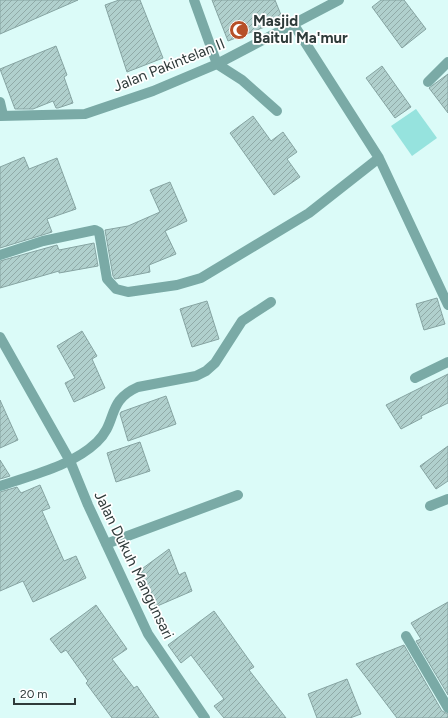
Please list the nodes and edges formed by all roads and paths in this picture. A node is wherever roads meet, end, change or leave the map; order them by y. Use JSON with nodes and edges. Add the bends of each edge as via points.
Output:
{"nodes":[{"id":1,"x":194,"y":0,"type":"edge"},
{"id":2,"x":338,"y":0,"type":"edge"},
{"id":3,"x":294,"y":24,"type":"junction"},
{"id":4,"x":448,"y":62,"type":"edge"},
{"id":5,"x":217,"y":64,"type":"junction"},
{"id":6,"x":428,"y":82,"type":"dead end"},
{"id":7,"x":0,"y":102,"type":"edge"},
{"id":8,"x":277,"y":111,"type":"dead end"},
{"id":9,"x":2,"y":116,"type":"edge"},
{"id":10,"x":380,"y":158,"type":"junction"},
{"id":11,"x":0,"y":255,"type":"edge"},
{"id":12,"x":271,"y":302,"type":"dead end"},
{"id":13,"x":448,"y":305,"type":"edge"},
{"id":14,"x":0,"y":337,"type":"edge"},
{"id":15,"x":448,"y":362,"type":"edge"},
{"id":16,"x":415,"y":378,"type":"dead end"},
{"id":17,"x":70,"y":461,"type":"junction"},
{"id":18,"x":0,"y":486,"type":"edge"},
{"id":19,"x":238,"y":495,"type":"dead end"},
{"id":20,"x":448,"y":499,"type":"edge"},
{"id":21,"x":430,"y":506,"type":"dead end"},
{"id":22,"x":106,"y":544,"type":"junction"},
{"id":23,"x":406,"y":636,"type":"dead end"},
{"id":24,"x":448,"y":708,"type":"edge"},
{"id":25,"x":206,"y":718,"type":"edge"}],
"edges":[{"from":1,"to":5,"type":"street"},
{"from":2,"to":3,"type":"street","name":"Jalan Pakintelan II"},
{"from":3,"to":5,"type":"street","name":"Jalan Pakintelan II"},
{"from":3,"to":10,"type":"street"},
{"from":4,"to":6,"type":"street"},
{"from":5,"to":8,"type":"street","via":[[242,80]]},
{"from":5,"to":9,"type":"street","name":"Jalan Pakintelan II","via":[[154,91],[85,114]]},
{"from":7,"to":9,"type":"street"},
{"from":10,"to":11,"type":"street","via":[[309,213],[201,278],[177,285],[128,292],[116,289],[107,279],[98,231],[91,230],[43,241]]},
{"from":10,"to":13,"type":"street"},
{"from":12,"to":17,"type":"street","via":[[242,321],[215,363],[206,371],[196,376],[129,391],[118,401],[108,427],[97,442]]},
{"from":14,"to":17,"type":"street","name":"Jalan Dukuh Mangunsari"},
{"from":15,"to":16,"type":"street"},
{"from":17,"to":18,"type":"street"},
{"from":17,"to":22,"type":"street","name":"Jalan Dukuh Mangunsari"},
{"from":19,"to":22,"type":"street"},
{"from":20,"to":21,"type":"street"},
{"from":22,"to":25,"type":"street","name":"Jalan Dukuh Mangunsari","via":[[148,634]]},
{"from":23,"to":24,"type":"street"}]}
